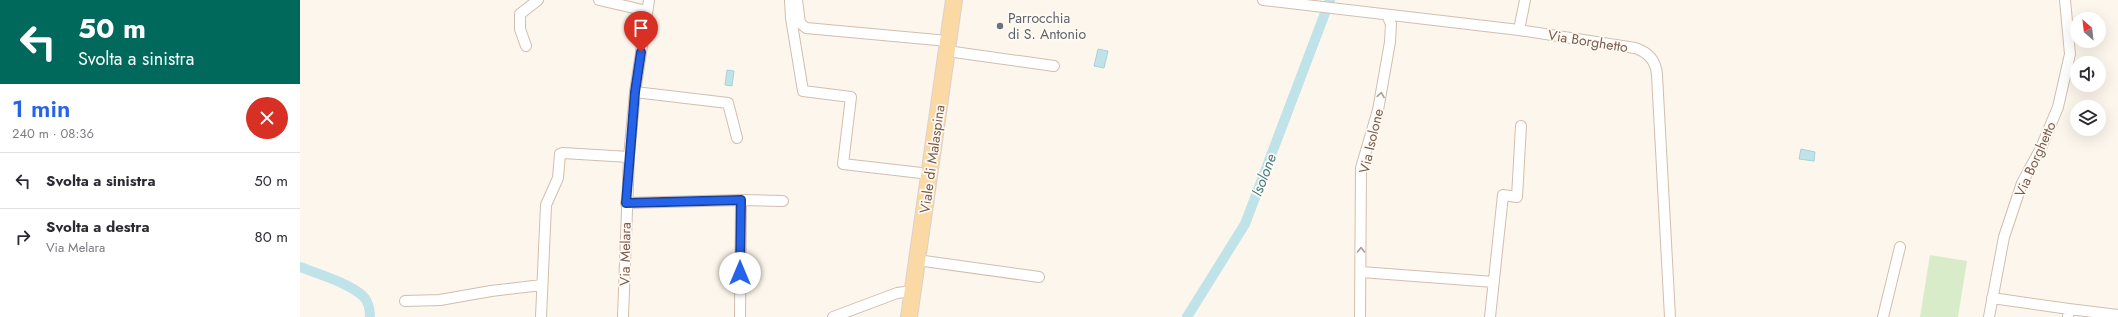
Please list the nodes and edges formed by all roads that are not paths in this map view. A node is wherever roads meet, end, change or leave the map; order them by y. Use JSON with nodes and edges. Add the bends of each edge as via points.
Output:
{"nodes":[{"id":1,"x":538,"y":0,"type":"edge"},
{"id":2,"x":599,"y":0,"type":"edge"},
{"id":3,"x":649,"y":0,"type":"edge"},
{"id":4,"x":790,"y":0,"type":"edge"},
{"id":5,"x":797,"y":0,"type":"edge"},
{"id":6,"x":954,"y":0,"type":"edge"},
{"id":7,"x":1263,"y":0,"type":"edge"},
{"id":8,"x":1525,"y":0,"type":"edge"},
{"id":9,"x":2065,"y":0,"type":"edge"},
{"id":10,"x":647,"y":11,"type":"junction"},
{"id":11,"x":1387,"y":15,"type":"junction"},
{"id":12,"x":1519,"y":30,"type":"junction"},
{"id":13,"x":526,"y":46,"type":"dead end"},
{"id":14,"x":947,"y":46,"type":"junction"},
{"id":15,"x":1054,"y":66,"type":"dead end"},
{"id":16,"x":635,"y":92,"type":"junction"},
{"id":17,"x":1521,"y":126,"type":"dead end"},
{"id":18,"x":737,"y":138,"type":"dead end"},
{"id":19,"x":629,"y":156,"type":"junction"},
{"id":20,"x":930,"y":174,"type":"junction"},
{"id":21,"x":741,"y":200,"type":"junction"},
{"id":22,"x":782,"y":201,"type":"dead end"},
{"id":23,"x":626,"y":203,"type":"junction"},
{"id":24,"x":1900,"y":247,"type":"dead end"},
{"id":25,"x":918,"y":260,"type":"junction"},
{"id":26,"x":1361,"y":272,"type":"junction"},
{"id":27,"x":1039,"y":277,"type":"dead end"},
{"id":28,"x":1494,"y":282,"type":"junction"},
{"id":29,"x":542,"y":285,"type":"junction"},
{"id":30,"x":913,"y":291,"type":"junction"},
{"id":31,"x":1992,"y":298,"type":"junction"},
{"id":32,"x":405,"y":301,"type":"dead end"},
{"id":33,"x":2069,"y":313,"type":"edge"},
{"id":34,"x":2118,"y":314,"type":"edge"},
{"id":35,"x":541,"y":317,"type":"edge"},
{"id":36,"x":623,"y":317,"type":"edge"},
{"id":37,"x":740,"y":317,"type":"edge"},
{"id":38,"x":833,"y":317,"type":"edge"},
{"id":39,"x":909,"y":317,"type":"edge"},
{"id":40,"x":1360,"y":317,"type":"edge"},
{"id":41,"x":1490,"y":317,"type":"edge"},
{"id":42,"x":1670,"y":317,"type":"edge"},
{"id":43,"x":1883,"y":317,"type":"edge"},
{"id":44,"x":1989,"y":317,"type":"edge"}],
"edges":[{"from":1,"to":13,"type":"street","via":[[520,14],[520,29]]},
{"from":2,"to":10,"type":"street"},
{"from":3,"to":10,"type":"street","name":"Via Melara"},
{"from":4,"to":20,"type":"street","via":[[803,90],[852,97],[843,164]]},
{"from":5,"to":14,"type":"street","via":[[800,23],[806,28]]},
{"from":6,"to":14,"type":"main road","name":"Viale di Malaspina"},
{"from":7,"to":11,"type":"street","name":"Via Borghetto"},
{"from":8,"to":12,"type":"street"},
{"from":9,"to":31,"type":"street","name":"Via Borghetto","via":[[2070,54],[2058,107],[2041,148],[2022,183],[2004,237]]},
{"from":10,"to":16,"type":"street","name":"Via Melara"},
{"from":11,"to":12,"type":"street","name":"Via Borghetto"},
{"from":26,"to":11,"type":"street","name":"Via Isolone","one_way":true,"via":[[1362,168],[1378,110],[1390,42],[1391,24]]},
{"from":12,"to":42,"type":"street","name":"Via Borghetto","via":[[1634,48],[1646,52],[1653,61],[1657,75]]},
{"from":14,"to":15,"type":"street"},
{"from":14,"to":20,"type":"main road","name":"Viale di Malaspina"},
{"from":16,"to":18,"type":"street","via":[[728,104]]},
{"from":16,"to":19,"type":"street","name":"Via Melara"},
{"from":17,"to":28,"type":"street","via":[[1517,197],[1504,196]]},
{"from":19,"to":23,"type":"street","name":"Via Melara"},
{"from":19,"to":29,"type":"street","via":[[560,154],[558,178],[546,205]]},
{"from":20,"to":25,"type":"main road","name":"Viale di Malaspina"},
{"from":21,"to":22,"type":"street"},
{"from":21,"to":23,"type":"street"},
{"from":21,"to":37,"type":"street"},
{"from":23,"to":36,"type":"street","name":"Via Melara"},
{"from":24,"to":43,"type":"street"},
{"from":25,"to":27,"type":"street"},
{"from":25,"to":30,"type":"main road","name":"Viale di Malaspina"},
{"from":26,"to":28,"type":"street"},
{"from":26,"to":40,"type":"street","name":"Via Isolone"},
{"from":28,"to":41,"type":"street"},
{"from":29,"to":32,"type":"street","via":[[440,300]]},
{"from":29,"to":35,"type":"street"},
{"from":30,"to":38,"type":"street","via":[[897,293]]},
{"from":30,"to":39,"type":"main road","name":"Viale di Malaspina"},
{"from":31,"to":33,"type":"street"},
{"from":31,"to":44,"type":"street","name":"Via Borghetto"},
{"from":33,"to":34,"type":"street"}]}
